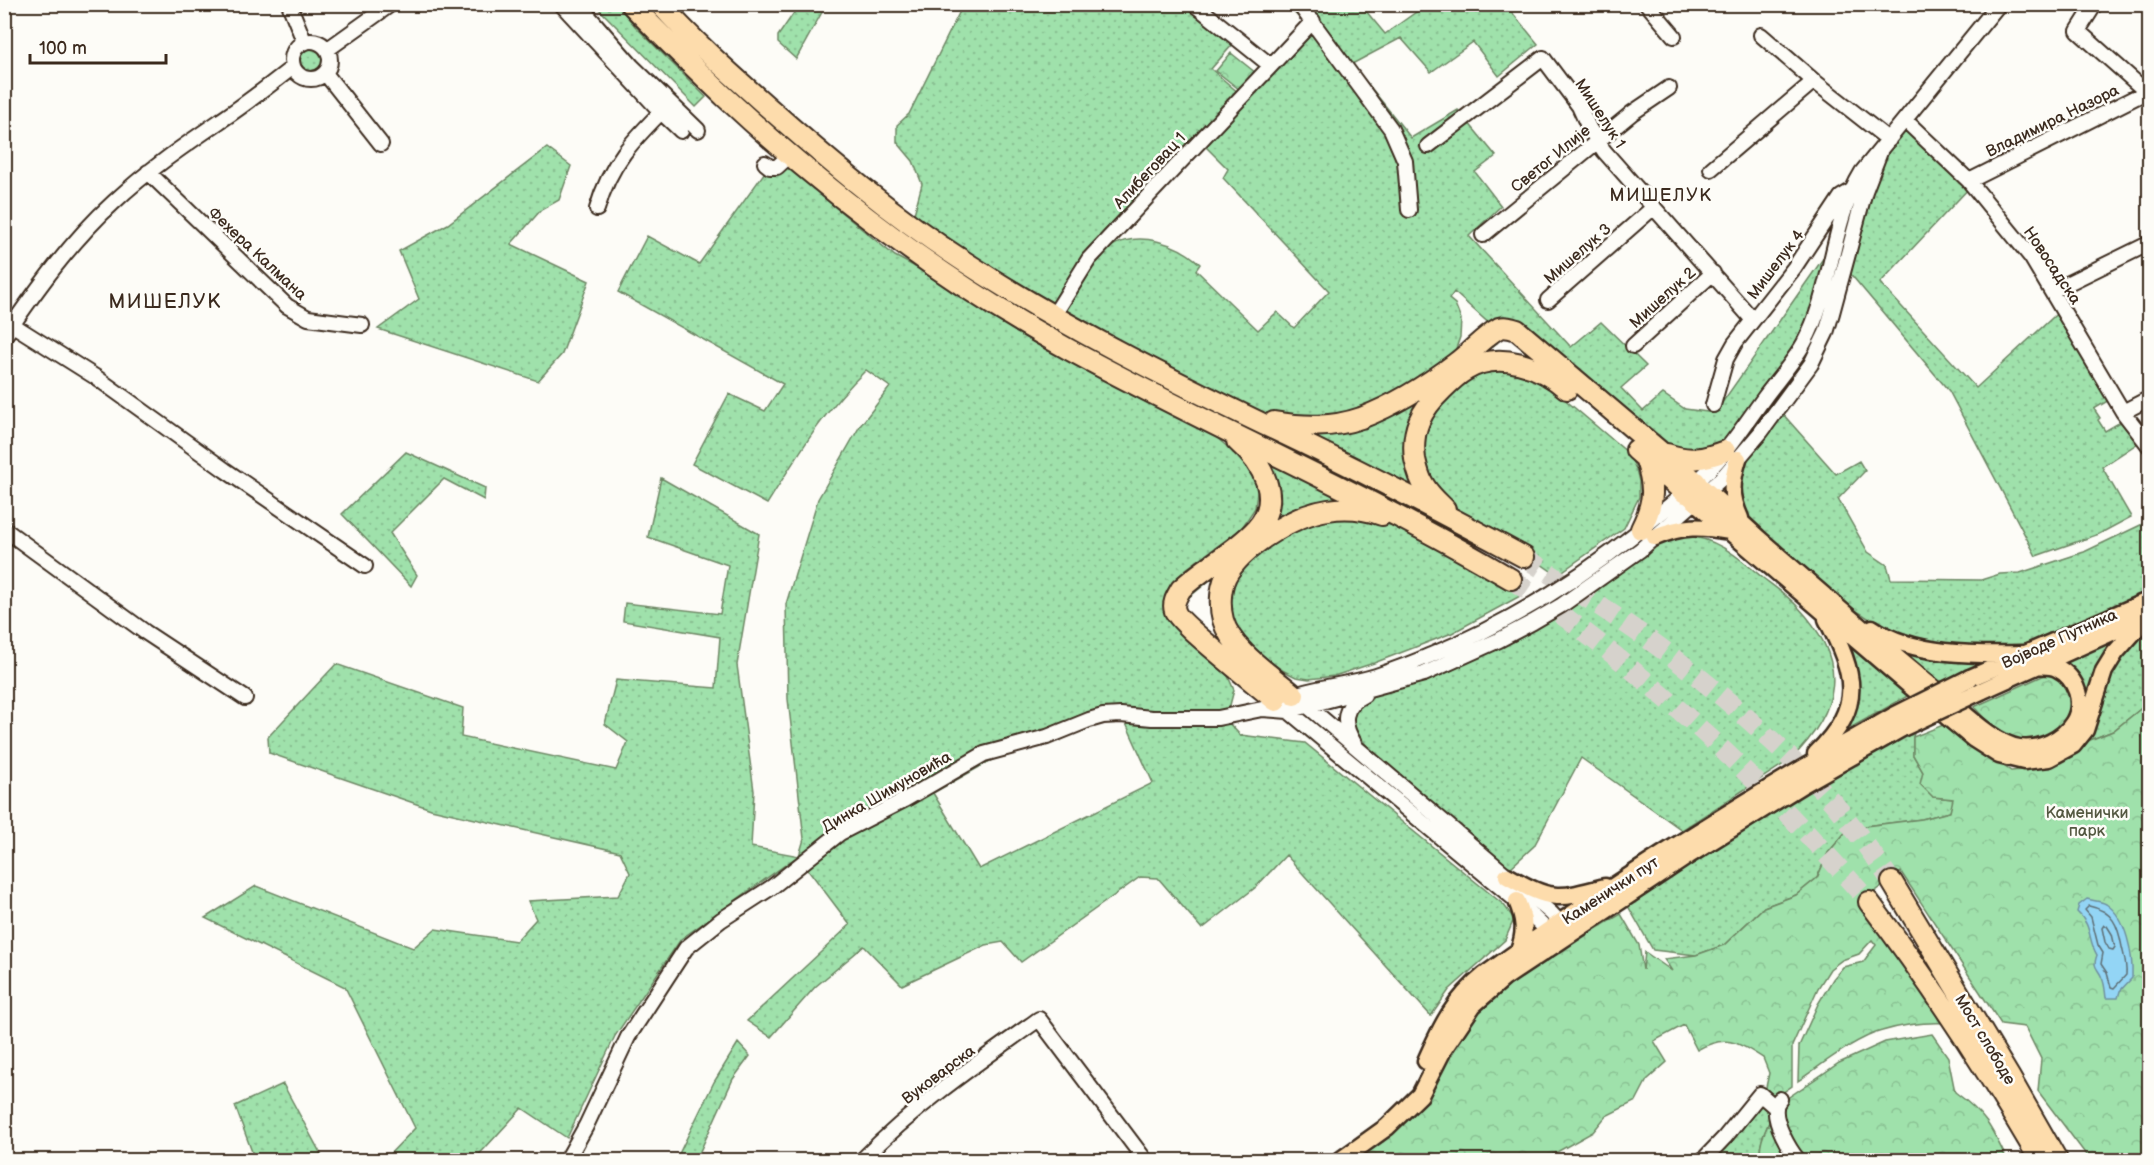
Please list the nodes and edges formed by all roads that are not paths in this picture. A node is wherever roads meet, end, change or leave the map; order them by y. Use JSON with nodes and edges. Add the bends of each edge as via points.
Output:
{"nodes":[{"id":1,"x":289,"y":4,"type":"edge"},
{"id":2,"x":391,"y":4,"type":"edge"},
{"id":3,"x":561,"y":4,"type":"edge"},
{"id":4,"x":578,"y":4,"type":"edge"},
{"id":5,"x":632,"y":4,"type":"edge"},
{"id":6,"x":660,"y":4,"type":"edge"},
{"id":7,"x":1194,"y":4,"type":"edge"},
{"id":8,"x":1299,"y":4,"type":"edge"},
{"id":9,"x":1647,"y":4,"type":"edge"},
{"id":10,"x":1999,"y":4,"type":"edge"},
{"id":11,"x":2095,"y":4,"type":"edge"},
{"id":12,"x":1312,"y":21,"type":"junction"},
{"id":13,"x":1761,"y":34,"type":"dead end"},
{"id":14,"x":1674,"y":36,"type":"dead end"},
{"id":15,"x":304,"y":41,"type":"junction"},
{"id":16,"x":328,"y":49,"type":"junction"},
{"id":17,"x":1270,"y":65,"type":"junction"},
{"id":18,"x":293,"y":67,"type":"junction"},
{"id":19,"x":325,"y":74,"type":"junction"},
{"id":20,"x":1814,"y":81,"type":"junction"},
{"id":21,"x":1669,"y":88,"type":"dead end"},
{"id":22,"x":2148,"y":92,"type":"edge"},
{"id":23,"x":665,"y":108,"type":"junction"},
{"id":24,"x":1905,"y":120,"type":"junction"},
{"id":25,"x":698,"y":130,"type":"dead end"},
{"id":26,"x":681,"y":131,"type":"dead end"},
{"id":27,"x":1889,"y":140,"type":"junction"},
{"id":28,"x":1597,"y":141,"type":"junction"},
{"id":29,"x":381,"y":144,"type":"dead end"},
{"id":30,"x":1428,"y":146,"type":"dead end"},
{"id":31,"x":1880,"y":152,"type":"junction"},
{"id":32,"x":790,"y":155,"type":"junction"},
{"id":33,"x":765,"y":163,"type":"dead end"},
{"id":34,"x":1711,"y":169,"type":"dead end"},
{"id":35,"x":148,"y":172,"type":"junction"},
{"id":36,"x":1969,"y":181,"type":"junction"},
{"id":37,"x":1852,"y":191,"type":"junction"},
{"id":38,"x":1654,"y":207,"type":"junction"},
{"id":39,"x":597,"y":209,"type":"dead end"},
{"id":40,"x":1409,"y":210,"type":"dead end"},
{"id":41,"x":1483,"y":235,"type":"dead end"},
{"id":42,"x":2150,"y":243,"type":"edge"},
{"id":43,"x":1713,"y":273,"type":"junction"},
{"id":44,"x":2052,"y":291,"type":"junction"},
{"id":45,"x":1548,"y":300,"type":"dead end"},
{"id":46,"x":1047,"y":311,"type":"junction"},
{"id":47,"x":1753,"y":320,"type":"junction"},
{"id":48,"x":13,"y":325,"type":"junction"},
{"id":49,"x":362,"y":326,"type":"dead end"},
{"id":50,"x":4,"y":337,"type":"edge"},
{"id":51,"x":1633,"y":346,"type":"dead end"},
{"id":52,"x":2150,"y":398,"type":"edge"},
{"id":53,"x":1713,"y":405,"type":"dead end"},
{"id":54,"x":1230,"y":409,"type":"junction"},
{"id":55,"x":2123,"y":412,"type":"junction"},
{"id":56,"x":1200,"y":416,"type":"junction"},
{"id":57,"x":2150,"y":447,"type":"edge"},
{"id":58,"x":1652,"y":454,"type":"junction"},
{"id":59,"x":1731,"y":455,"type":"junction"},
{"id":60,"x":1696,"y":492,"type":"junction"},
{"id":61,"x":1419,"y":527,"type":"junction"},
{"id":62,"x":1737,"y":527,"type":"junction"},
{"id":63,"x":1472,"y":528,"type":"junction"},
{"id":64,"x":4,"y":529,"type":"edge"},
{"id":65,"x":1648,"y":533,"type":"junction"},
{"id":66,"x":1524,"y":556,"type":"tunnel mouth"},
{"id":67,"x":365,"y":566,"type":"dead end"},
{"id":68,"x":1511,"y":579,"type":"tunnel mouth"},
{"id":69,"x":2150,"y":600,"type":"edge"},
{"id":70,"x":1825,"y":604,"type":"junction"},
{"id":71,"x":2150,"y":617,"type":"edge"},
{"id":72,"x":2029,"y":659,"type":"junction"},
{"id":73,"x":1379,"y":687,"type":"junction"},
{"id":74,"x":245,"y":698,"type":"dead end"},
{"id":75,"x":1286,"y":704,"type":"junction"},
{"id":76,"x":1898,"y":722,"type":"junction"},
{"id":77,"x":1358,"y":750,"type":"junction"},
{"id":78,"x":1800,"y":771,"type":"junction"},
{"id":79,"x":1507,"y":876,"type":"junction"},
{"id":80,"x":1892,"y":882,"type":"tunnel mouth"},
{"id":81,"x":1617,"y":884,"type":"junction"},
{"id":82,"x":1517,"y":901,"type":"junction"},
{"id":83,"x":1869,"y":902,"type":"tunnel mouth"},
{"id":84,"x":1559,"y":932,"type":"junction"},
{"id":85,"x":1519,"y":951,"type":"junction"},
{"id":86,"x":1387,"y":1127,"type":"junction"},
{"id":87,"x":567,"y":1161,"type":"edge"},
{"id":88,"x":862,"y":1161,"type":"edge"},
{"id":89,"x":1145,"y":1161,"type":"edge"},
{"id":90,"x":1341,"y":1161,"type":"edge"},
{"id":91,"x":1703,"y":1161,"type":"edge"},
{"id":92,"x":1798,"y":1161,"type":"edge"},
{"id":93,"x":2040,"y":1161,"type":"edge"},
{"id":94,"x":2057,"y":1161,"type":"edge"}],
"edges":[{"from":1,"to":15,"type":"street"},
{"from":2,"to":16,"type":"street"},
{"from":3,"to":23,"type":"street"},
{"from":4,"to":23,"type":"street"},
{"from":5,"to":32,"type":"highway","via":[[678,53]]},
{"from":6,"to":46,"type":"highway","via":[[724,68],[820,153],[914,227]]},
{"from":7,"to":17,"type":"street"},
{"from":8,"to":12,"type":"street"},
{"from":9,"to":14,"type":"street"},
{"from":10,"to":24,"type":"street"},
{"from":11,"to":22,"type":"street","via":[[2078,31]]},
{"from":12,"to":17,"type":"street","name":"Алибеговац 1"},
{"from":12,"to":40,"type":"street","via":[[1391,129],[1405,161]]},
{"from":13,"to":20,"type":"street"},
{"from":15,"to":16,"type":"street","via":[[317,41]]},
{"from":15,"to":18,"type":"street","via":[[294,49]]},
{"from":16,"to":19,"type":"street","via":[[331,62]]},
{"from":17,"to":46,"type":"street","name":"Алибеговац 1","via":[[1089,259]]},
{"from":18,"to":19,"type":"street","via":[[308,79]]},
{"from":18,"to":35,"type":"street"},
{"from":19,"to":29,"type":"street"},
{"from":20,"to":27,"type":"street"},
{"from":20,"to":34,"type":"street"},
{"from":21,"to":28,"type":"street","name":"Светог Илије"},
{"from":22,"to":36,"type":"street","name":"Владимира Назора"},
{"from":23,"to":25,"type":"street"},
{"from":23,"to":26,"type":"street"},
{"from":23,"to":39,"type":"street","via":[[619,158]]},
{"from":24,"to":27,"type":"street"},
{"from":24,"to":36,"type":"street","name":"Новосадска"},
{"from":27,"to":31,"type":"street"},
{"from":28,"to":30,"type":"street","name":"Мишелук 1","via":[[1579,106],[1543,58]]},
{"from":28,"to":38,"type":"street","name":"Мишелук 1"},
{"from":28,"to":41,"type":"street","name":"Светог Илије"},
{"from":31,"to":37,"type":"street","name":"Мишелук 4"},
{"from":31,"to":59,"type":"street","via":[[1819,350],[1782,403]]},
{"from":32,"to":33,"type":"street","via":[[777,166]]},
{"from":32,"to":56,"type":"highway","via":[[903,245],[973,292],[1069,349]]},
{"from":35,"to":48,"type":"street","via":[[76,242]]},
{"from":35,"to":49,"type":"street","name":"Фехера Калмана","via":[[287,306],[308,318]]},
{"from":36,"to":44,"type":"street","name":"Новосадска","via":[[2031,257]]},
{"from":37,"to":47,"type":"street","name":"Мишелук 4","via":[[1841,198]]},
{"from":37,"to":59,"type":"street","via":[[1808,335]]},
{"from":38,"to":43,"type":"street","name":"Мишелук 1"},
{"from":38,"to":45,"type":"street","name":"Мишелук 3"},
{"from":42,"to":44,"type":"street"},
{"from":43,"to":47,"type":"street","name":"Мишелук 1"},
{"from":43,"to":51,"type":"street","name":"Мишелук 2"},
{"from":44,"to":55,"type":"street","name":"Новосадска"},
{"from":46,"to":54,"type":"highway"},
{"from":47,"to":53,"type":"street","name":"Мишелук 4","via":[[1726,358]]},
{"from":48,"to":50,"type":"street"},
{"from":48,"to":67,"type":"street","via":[[97,378]]},
{"from":52,"to":55,"type":"street"},
{"from":54,"to":58,"type":"highway","via":[[1299,426],[1326,426],[1359,418],[1407,396],[1505,327],[1517,330]]},
{"from":54,"to":63,"type":"highway"},
{"from":55,"to":57,"type":"street","name":"Новосадска"},
{"from":56,"to":61,"type":"highway"},
{"from":56,"to":75,"type":"highway","via":[[1235,439],[1254,458],[1267,480],[1268,506],[1256,530],[1181,589],[1174,609],[1199,636]]},
{"from":58,"to":59,"type":"highway","via":[[1693,460]]},
{"from":58,"to":60,"type":"highway"},
{"from":58,"to":63,"type":"highway","via":[[1552,376],[1503,360],[1484,362],[1467,369],[1432,399],[1422,412],[1414,440],[1423,484],[1444,508]]},
{"from":58,"to":65,"type":"highway","via":[[1653,494]]},
{"from":59,"to":60,"type":"street"},
{"from":59,"to":62,"type":"main road","via":[[1731,497]]},
{"from":60,"to":62,"type":"main road"},
{"from":60,"to":65,"type":"street"},
{"from":61,"to":68,"type":"highway"},
{"from":61,"to":75,"type":"highway","via":[[1376,513],[1347,508],[1327,510],[1306,515],[1275,532],[1228,572],[1220,601],[1223,621],[1235,643]]},
{"from":62,"to":65,"type":"main road","via":[[1693,526]]},
{"from":62,"to":70,"type":"main road"},
{"from":63,"to":66,"type":"highway"},
{"from":64,"to":74,"type":"street","via":[[145,632]]},
{"from":65,"to":73,"type":"street","via":[[1593,584],[1533,622],[1424,674]]},
{"from":65,"to":75,"type":"street","via":[[1522,611],[1472,637],[1376,676]]},
{"from":69,"to":72,"type":"main road","name":"Војводе Путника"},
{"from":70,"to":71,"type":"main road","via":[[1908,684],[1974,739],[2000,755],[2024,761],[2049,758],[2073,745],[2085,730],[2104,671],[2115,653]]},
{"from":70,"to":72,"type":"main road","via":[[1906,643],[1947,652]]},
{"from":70,"to":72,"type":"main road","via":[[2001,742],[2018,748],[2036,748],[2056,740],[2073,723],[2079,710],[2078,691],[2071,677]]},
{"from":70,"to":78,"type":"main road","via":[[1849,668],[1849,702],[1837,731]]},
{"from":71,"to":72,"type":"main road","name":"Војводе Путника"},
{"from":72,"to":76,"type":"main road","name":"Војводе Путника","bridge":true},
{"from":73,"to":75,"type":"street"},
{"from":73,"to":77,"type":"street","via":[[1358,698],[1347,710],[1346,728]]},
{"from":75,"to":77,"type":"street"},
{"from":75,"to":82,"type":"street"},
{"from":75,"to":87,"type":"street","name":"Динка Шимуновића","via":[[1218,718],[1121,715],[1089,720],[1047,737],[984,754],[840,833],[686,948],[628,1036]]},
{"from":76,"to":78,"type":"main road","name":"Каменички пут"},
{"from":76,"to":84,"type":"main road","name":"Каменички пут","via":[[1638,888]]},
{"from":77,"to":79,"type":"street"},
{"from":78,"to":81,"type":"main road","name":"Каменички пут"},
{"from":79,"to":81,"type":"main road","via":[[1541,894],[1556,897]]},
{"from":79,"to":84,"type":"street"},
{"from":80,"to":94,"type":"highway","name":"Мост слободе"},
{"from":81,"to":84,"type":"main road","name":"Каменички пут"},
{"from":82,"to":84,"type":"street"},
{"from":82,"to":85,"type":"main road","via":[[1525,926]]},
{"from":83,"to":93,"type":"highway","name":"Мост слободе","via":[[1970,1046]]},
{"from":84,"to":85,"type":"main road","name":"Каменички пут"},
{"from":84,"to":86,"type":"main road","name":"Каменички пут","via":[[1473,1005],[1444,1048],[1420,1095]]},
{"from":85,"to":86,"type":"main road","name":"Каменички пут","via":[[1468,989],[1454,1006],[1416,1082]]},
{"from":86,"to":90,"type":"main road","name":"Каменички пут"},
{"from":88,"to":89,"type":"street","name":"Вуковарска","via":[[924,1103],[1039,1020]]},
{"from":91,"to":92,"type":"street","via":[[1760,1094],[1778,1103],[1781,1130]]}]}
